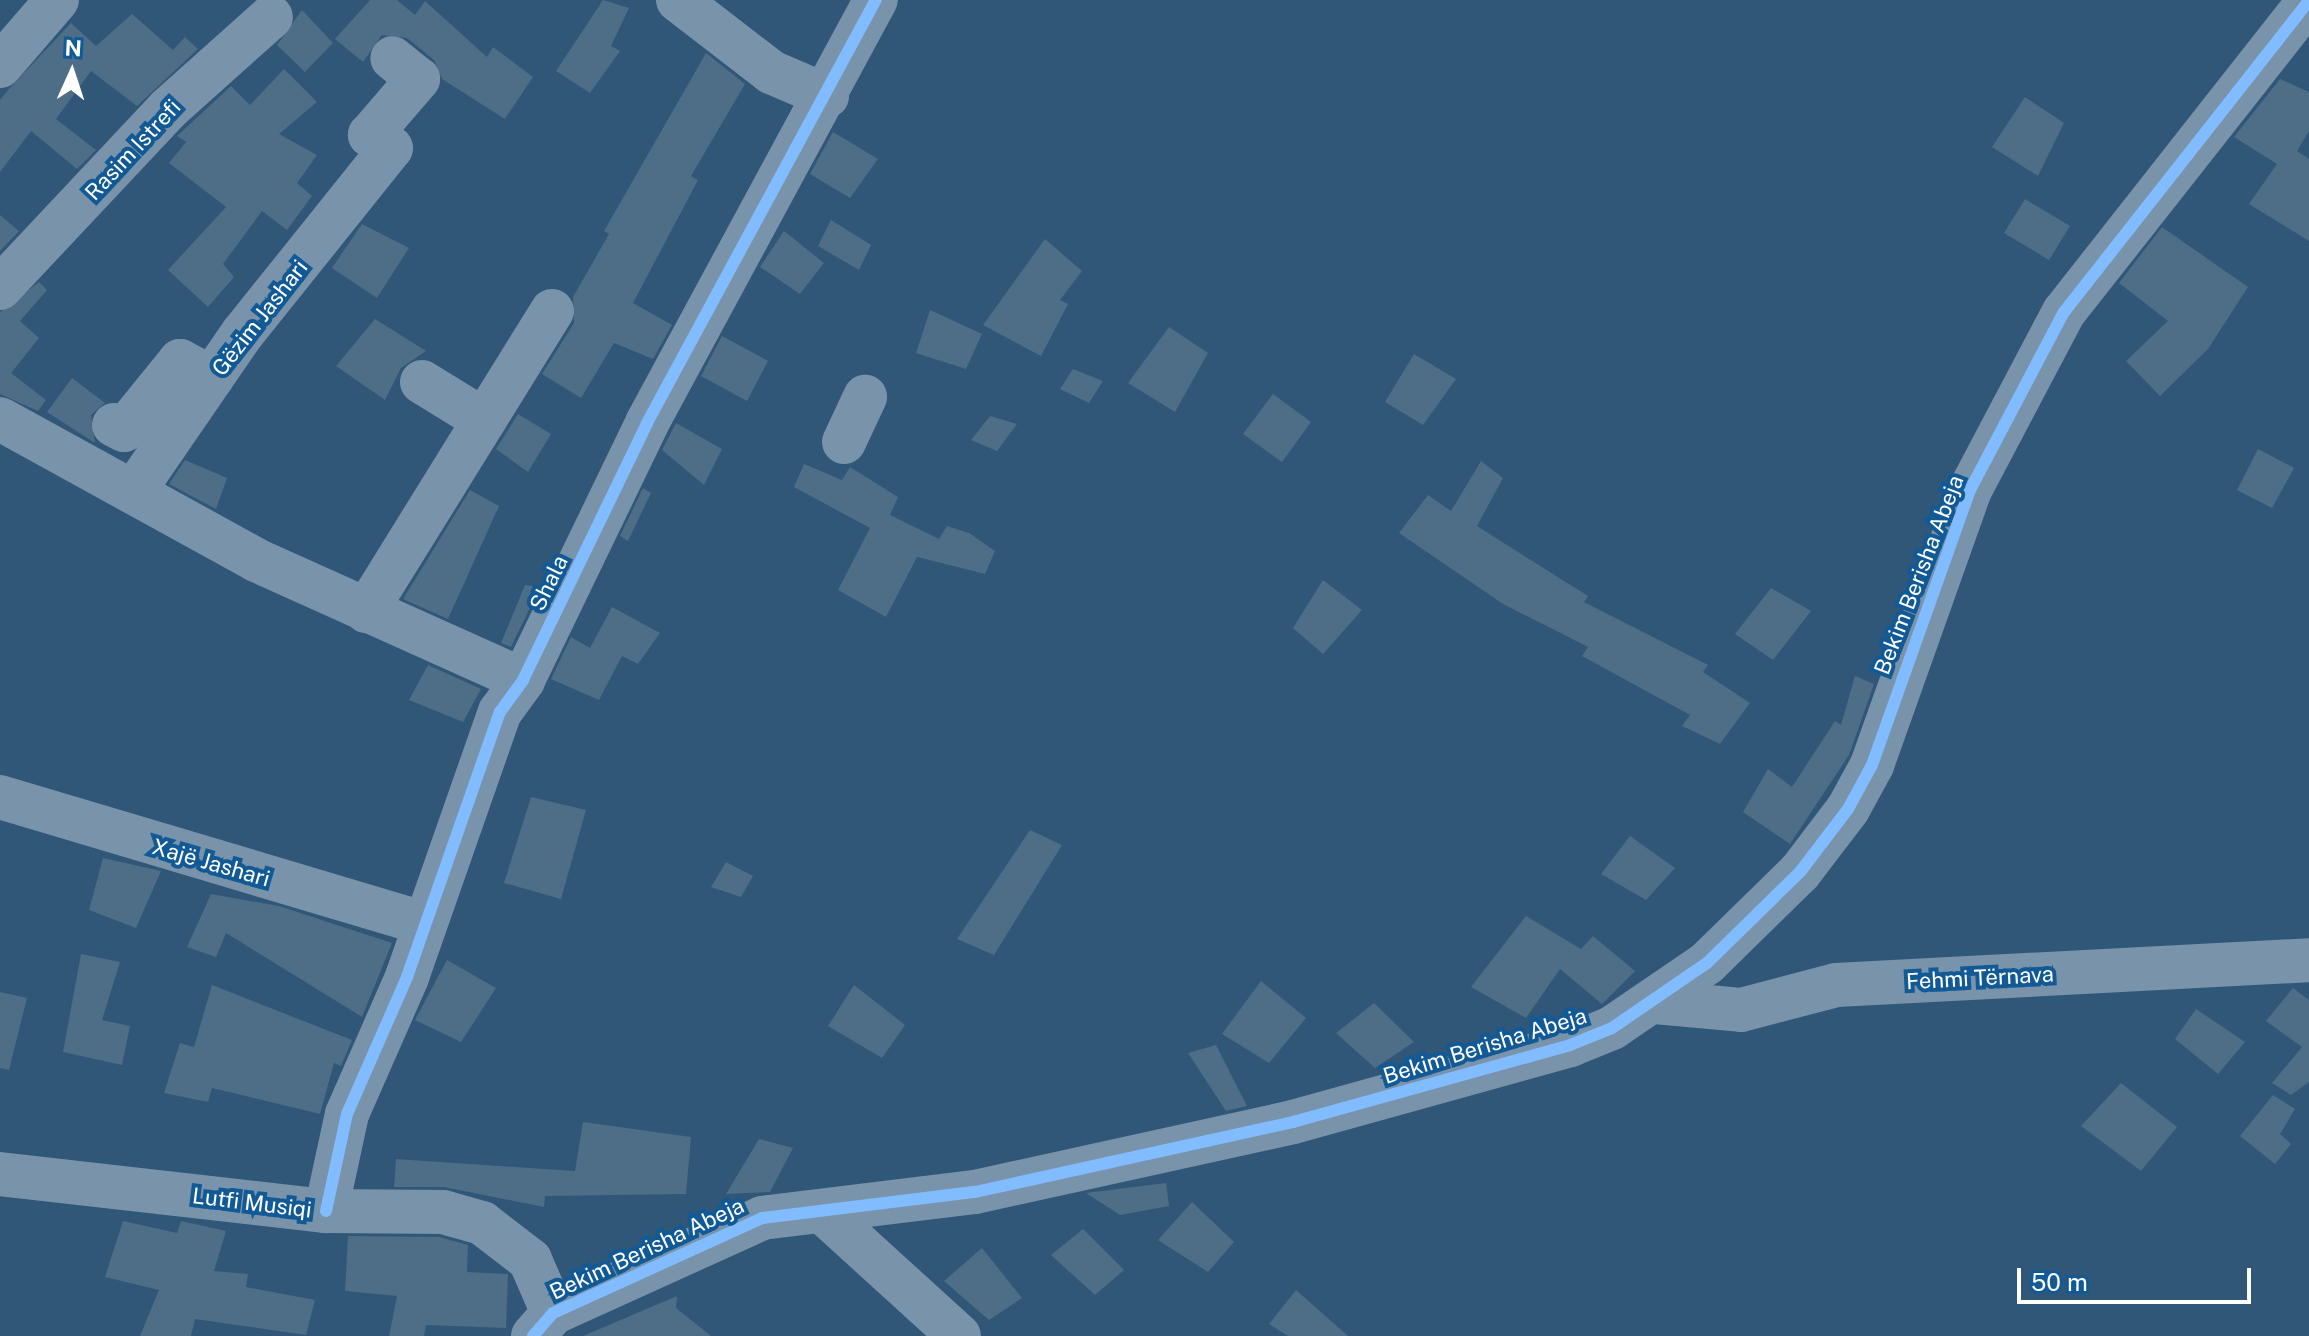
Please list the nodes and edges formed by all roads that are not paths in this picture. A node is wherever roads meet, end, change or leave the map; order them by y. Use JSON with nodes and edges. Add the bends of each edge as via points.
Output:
{"nodes":[{"id":1,"x":57,"y":0,"type":"edge"},
{"id":2,"x":678,"y":0,"type":"edge"},
{"id":3,"x":876,"y":0,"type":"edge"},
{"id":4,"x":2309,"y":1,"type":"edge"},
{"id":5,"x":271,"y":17,"type":"dead end"},
{"id":6,"x":392,"y":58,"type":"dead end"},
{"id":7,"x":0,"y":66,"type":"edge"},
{"id":8,"x":827,"y":96,"type":"junction"},
{"id":9,"x":0,"y":288,"type":"edge"},
{"id":10,"x":552,"y":311,"type":"dead end"},
{"id":11,"x":212,"y":378,"type":"junction"},
{"id":12,"x":422,"y":382,"type":"dead end"},
{"id":13,"x":865,"y":397,"type":"dead end"},
{"id":14,"x":0,"y":419,"type":"edge"},
{"id":15,"x":484,"y":420,"type":"junction"},
{"id":16,"x":114,"y":425,"type":"dead end"},
{"id":17,"x":844,"y":442,"type":"dead end"},
{"id":18,"x":134,"y":491,"type":"junction"},
{"id":19,"x":366,"y":611,"type":"junction"},
{"id":20,"x":523,"y":680,"type":"junction"},
{"id":21,"x":0,"y":797,"type":"edge"},
{"id":22,"x":424,"y":923,"type":"junction"},
{"id":23,"x":2309,"y":960,"type":"edge"},
{"id":24,"x":1655,"y":1002,"type":"junction"},
{"id":25,"x":0,"y":1174,"type":"edge"},
{"id":26,"x":326,"y":1211,"type":"junction"},
{"id":27,"x":825,"y":1214,"type":"junction"},
{"id":28,"x":543,"y":1324,"type":"edge"},
{"id":29,"x":959,"y":1336,"type":"edge"}],
"edges":[{"from":1,"to":7,"type":"street"},
{"from":2,"to":8,"type":"street","via":[[771,72]]},
{"from":3,"to":8,"type":"street","name":"Shala"},
{"from":4,"to":24,"type":"street","name":"Bekim Berisha Abeja","via":[[2081,287],[2030,367],[1935,577],[1880,744],[1848,809],[1748,927]]},
{"from":5,"to":9,"type":"street","name":"Rasim Istrefi","via":[[168,109]]},
{"from":6,"to":11,"type":"street","name":"Gëzim Jashari","via":[[418,79],[370,135],[391,148],[281,260]]},
{"from":8,"to":20,"type":"street","name":"Shala","via":[[647,423]]},
{"from":10,"to":15,"type":"street"},
{"from":11,"to":16,"type":"street","via":[[180,361],[124,430]]},
{"from":11,"to":18,"type":"street","name":"Gëzim Jashari"},
{"from":12,"to":15,"type":"street"},
{"from":13,"to":17,"type":"street"},
{"from":14,"to":18,"type":"street"},
{"from":15,"to":19,"type":"street"},
{"from":18,"to":19,"type":"street"},
{"from":19,"to":20,"type":"street"},
{"from":20,"to":22,"type":"street","name":"Shala","via":[[500,712]]},
{"from":21,"to":22,"type":"street","name":"Xajë Jashari"},
{"from":22,"to":26,"type":"street","name":"Shala","via":[[347,1114]]},
{"from":23,"to":24,"type":"street","name":"Fehmi Tërnava","via":[[1836,985],[1741,1010]]},
{"from":24,"to":27,"type":"street","name":"Bekim Berisha Abeja","via":[[1570,1045],[1293,1122],[1108,1167]]},
{"from":25,"to":26,"type":"street","name":"Lutfi Musiqi"},
{"from":26,"to":28,"type":"street","name":"Lutfi Musiqi","via":[[443,1212],[482,1223],[530,1260]]},
{"from":27,"to":28,"type":"street","name":"Bekim Berisha Abeja","via":[[762,1218]]},
{"from":27,"to":29,"type":"street"}]}
